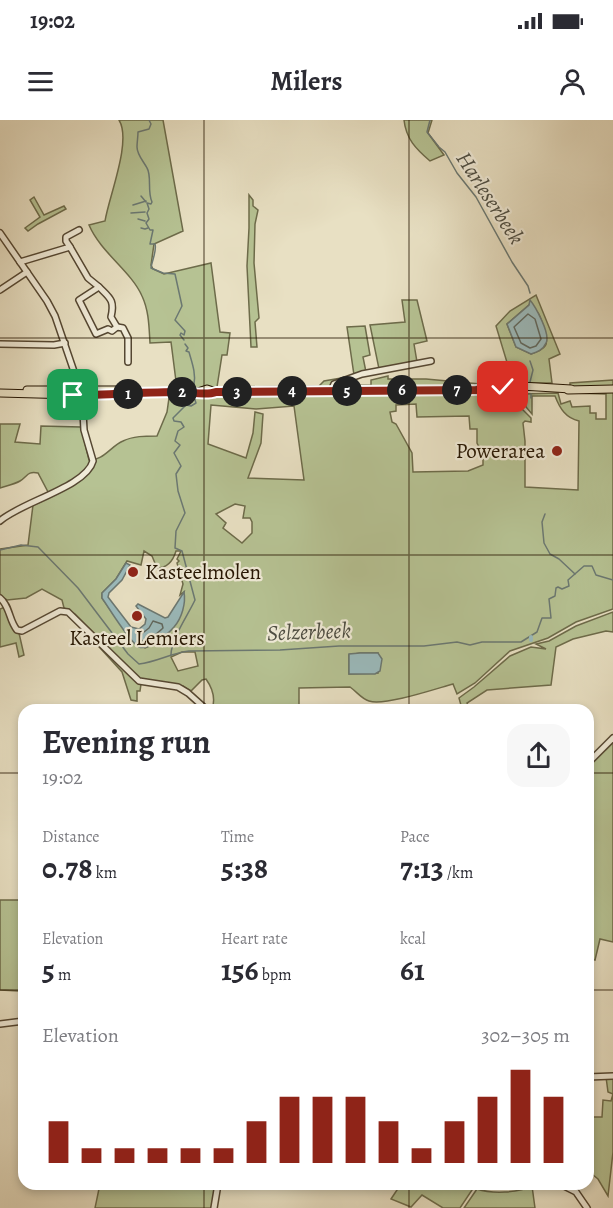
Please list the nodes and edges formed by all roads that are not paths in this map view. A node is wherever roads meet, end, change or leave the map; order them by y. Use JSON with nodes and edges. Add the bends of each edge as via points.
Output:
{"nodes":[{"id":1,"x":79,"y":230,"type":"dead end"},
{"id":2,"x":0,"y":233,"type":"edge"},
{"id":3,"x":70,"y":247,"type":"junction"},
{"id":4,"x":21,"y":262,"type":"junction"},
{"id":5,"x":27,"y":272,"type":"junction"},
{"id":6,"x":99,"y":287,"type":"junction"},
{"id":7,"x":0,"y":290,"type":"edge"},
{"id":8,"x":117,"y":327,"type":"junction"},
{"id":9,"x":65,"y":343,"type":"junction"},
{"id":10,"x":0,"y":344,"type":"edge"},
{"id":11,"x":431,"y":361,"type":"dead end"},
{"id":12,"x":128,"y":362,"type":"dead end"},
{"id":13,"x":613,"y":388,"type":"edge"},
{"id":14,"x":331,"y":391,"type":"junction"},
{"id":15,"x":81,"y":392,"type":"junction"},
{"id":16,"x":3,"y":393,"type":"edge"},
{"id":17,"x":0,"y":521,"type":"edge"},
{"id":18,"x":0,"y":598,"type":"edge"},
{"id":19,"x":200,"y":704,"type":"edge"},
{"id":20,"x":613,"y":738,"type":"edge"},
{"id":21,"x":594,"y":757,"type":"edge"},
{"id":22,"x":18,"y":1022,"type":"edge"},
{"id":23,"x":0,"y":1024,"type":"edge"},
{"id":24,"x":613,"y":1076,"type":"edge"},
{"id":25,"x":594,"y":1077,"type":"edge"},
{"id":26,"x":217,"y":1190,"type":"edge"},
{"id":27,"x":572,"y":1190,"type":"edge"},
{"id":28,"x":214,"y":1208,"type":"edge"},
{"id":29,"x":587,"y":1208,"type":"edge"}],
"edges":[{"from":1,"to":3,"type":"street","via":[[66,237]]},
{"from":2,"to":4,"type":"street"},
{"from":3,"to":4,"type":"street"},
{"from":3,"to":6,"type":"street","via":[[88,278]]},
{"from":4,"to":5,"type":"street"},
{"from":5,"to":7,"type":"street"},
{"from":5,"to":9,"type":"street","via":[[53,311]]},
{"from":6,"to":8,"type":"street","via":[[114,305],[111,317]]},
{"from":6,"to":8,"type":"street","via":[[79,300],[96,334]]},
{"from":8,"to":12,"type":"street","via":[[123,328],[128,338]]},
{"from":9,"to":10,"type":"street"},
{"from":9,"to":15,"type":"street"},
{"from":11,"to":14,"type":"street","via":[[357,376],[334,384]]},
{"from":13,"to":14,"type":"main road"},
{"from":14,"to":15,"type":"main road"},
{"from":15,"to":16,"type":"main road"},
{"from":15,"to":17,"type":"street","via":[[84,430],[93,465],[73,482]]},
{"from":18,"to":19,"type":"street","via":[[17,630],[60,611],[69,612],[139,681],[178,687]]},
{"from":20,"to":21,"type":"street"},
{"from":22,"to":23,"type":"street"},
{"from":24,"to":25,"type":"street"},
{"from":26,"to":28,"type":"street"},
{"from":27,"to":29,"type":"street"}]}
